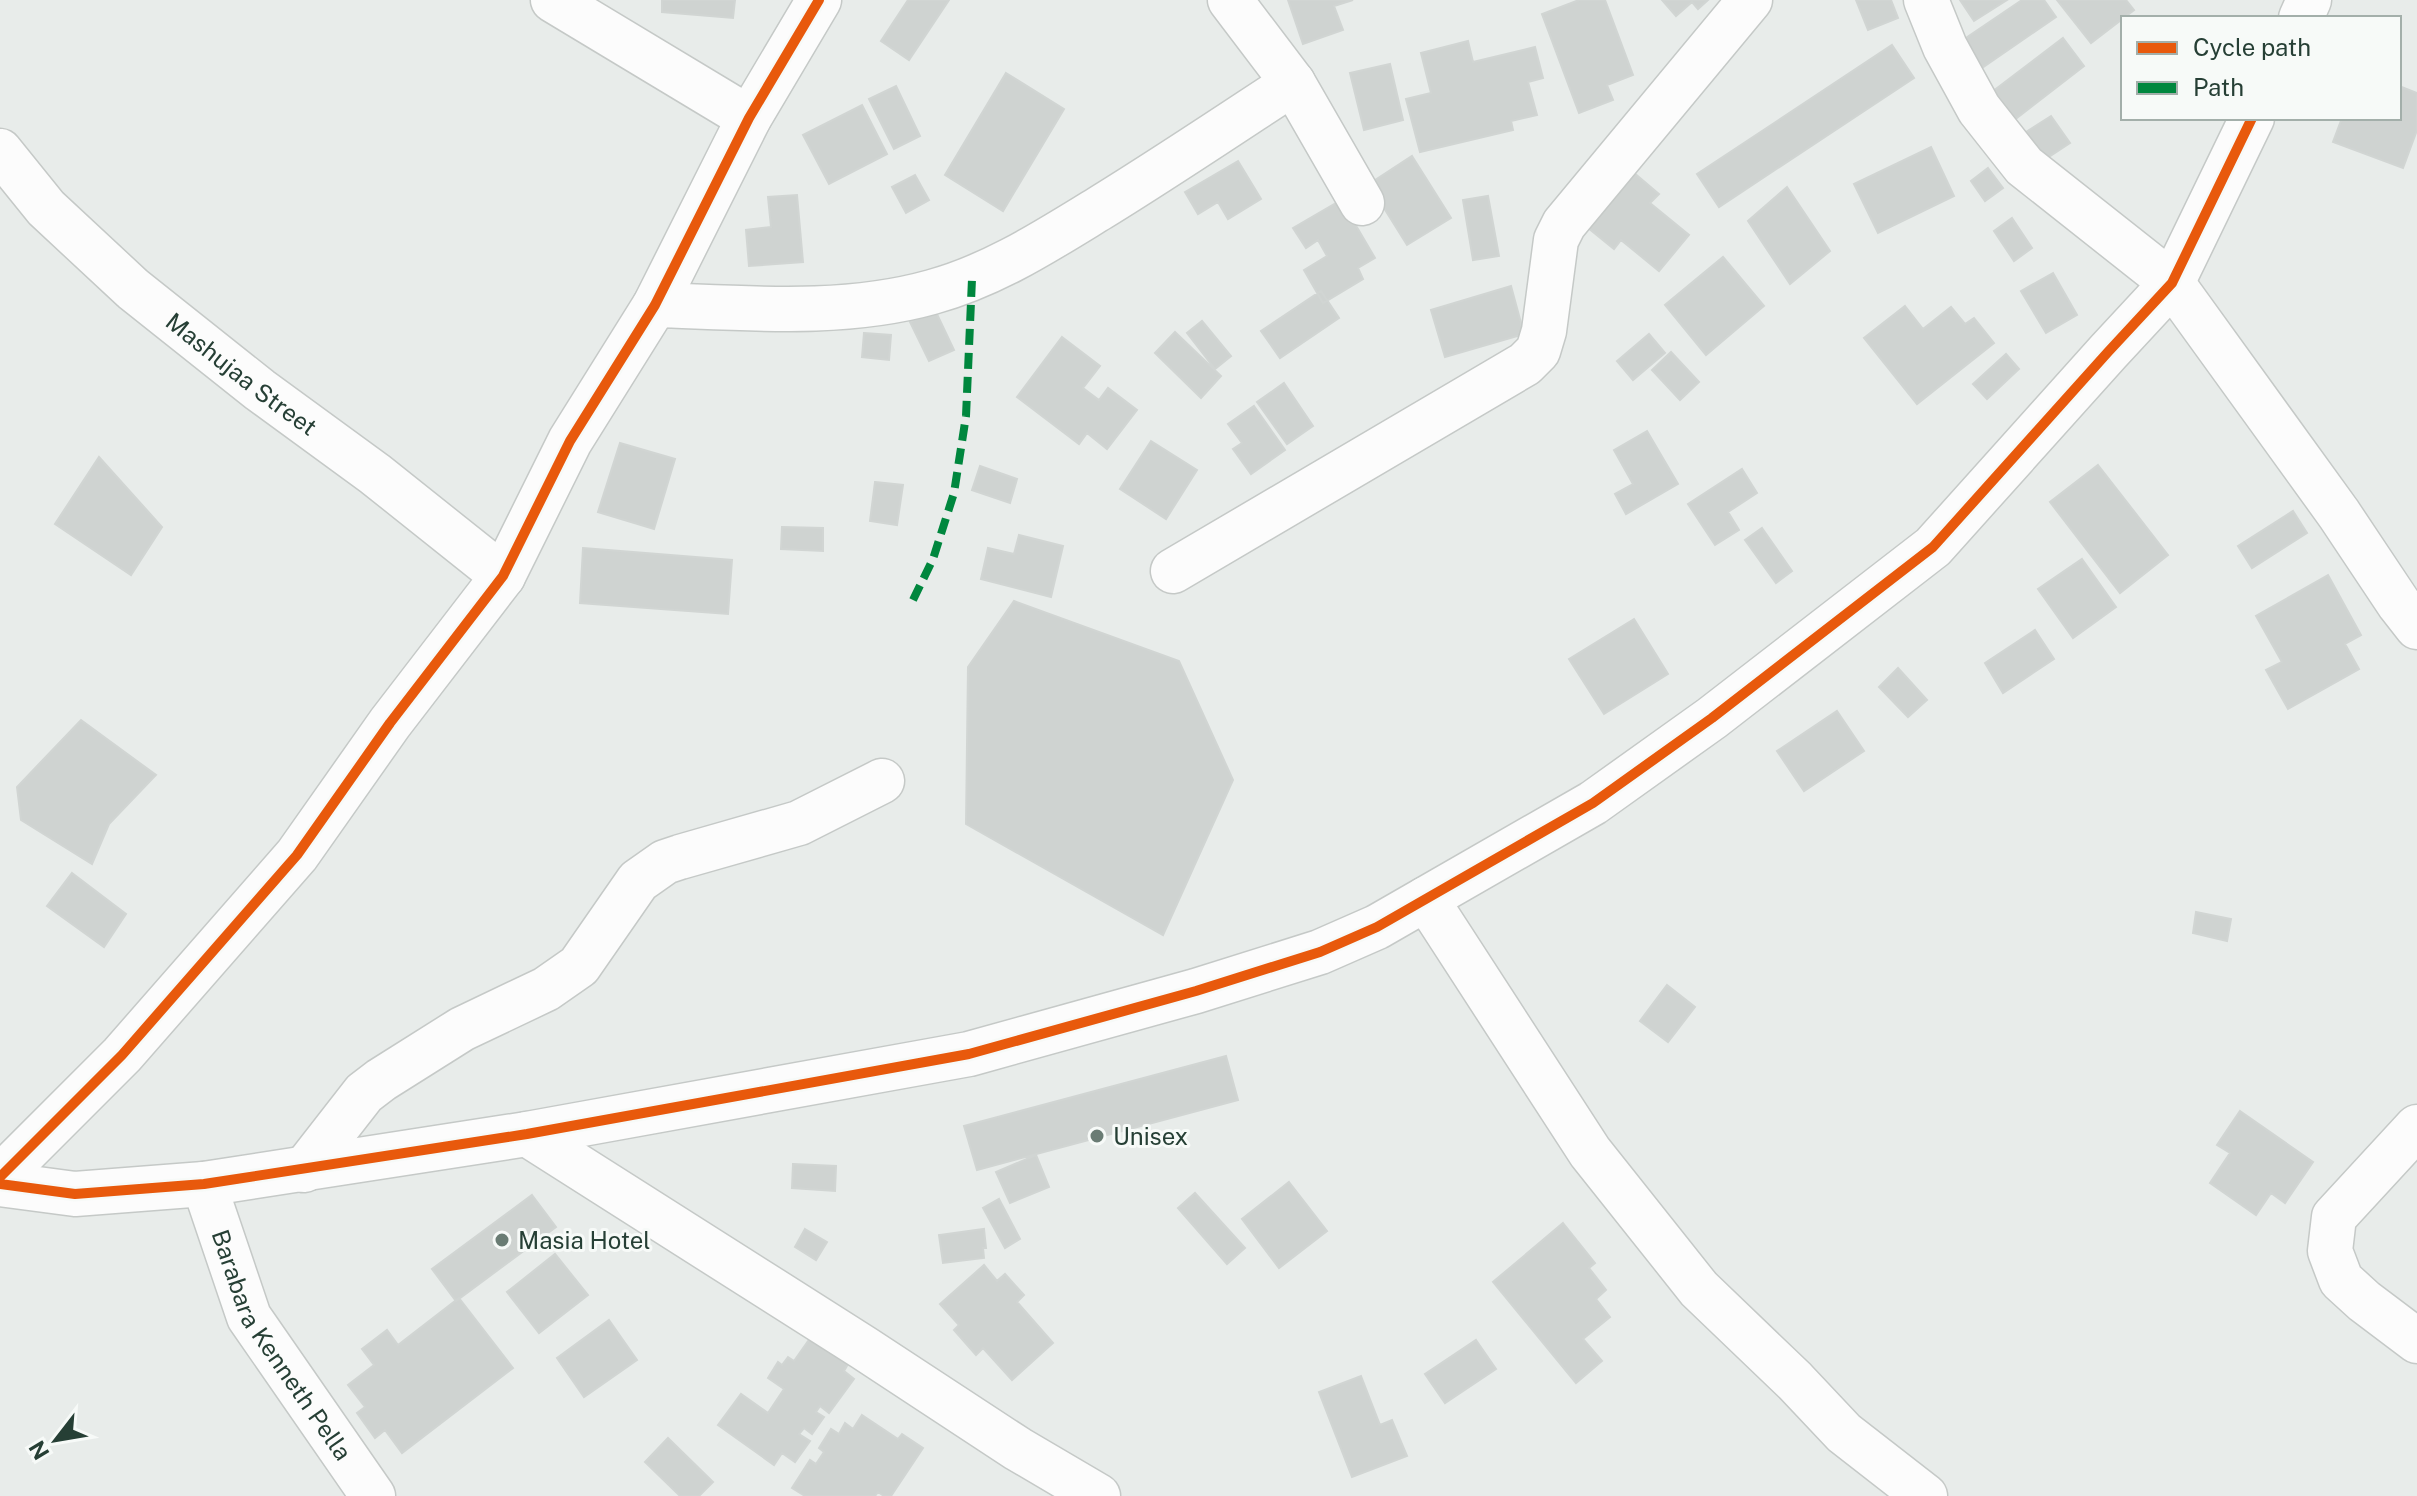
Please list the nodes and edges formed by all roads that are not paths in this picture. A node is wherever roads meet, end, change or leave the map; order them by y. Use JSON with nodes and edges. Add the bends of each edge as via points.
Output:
{"nodes":[{"id":1,"x":553,"y":0,"type":"edge"},
{"id":2,"x":819,"y":0,"type":"edge"},
{"id":3,"x":1230,"y":0,"type":"edge"},
{"id":4,"x":1750,"y":0,"type":"edge"},
{"id":5,"x":1926,"y":0,"type":"edge"},
{"id":6,"x":1293,"y":83,"type":"junction"},
{"id":7,"x":749,"y":118,"type":"junction"},
{"id":8,"x":2251,"y":120,"type":"edge"},
{"id":9,"x":0,"y":151,"type":"edge"},
{"id":10,"x":1362,"y":203,"type":"dead end"},
{"id":11,"x":2172,"y":283,"type":"junction"},
{"id":12,"x":655,"y":305,"type":"junction"},
{"id":13,"x":1173,"y":571,"type":"dead end"},
{"id":14,"x":503,"y":576,"type":"junction"},
{"id":15,"x":2417,"y":627,"type":"edge"},
{"id":16,"x":882,"y":781,"type":"dead end"},
{"id":17,"x":1426,"y":899,"type":"junction"},
{"id":18,"x":2417,"y":1127,"type":"edge"},
{"id":19,"x":527,"y":1134,"type":"junction"},
{"id":20,"x":304,"y":1170,"type":"junction"},
{"id":21,"x":0,"y":1177,"type":"edge"},
{"id":22,"x":0,"y":1184,"type":"edge"},
{"id":23,"x":204,"y":1184,"type":"junction"},
{"id":24,"x":2417,"y":1341,"type":"edge"},
{"id":25,"x":373,"y":1496,"type":"edge"},
{"id":26,"x":1098,"y":1496,"type":"edge"},
{"id":27,"x":1925,"y":1496,"type":"edge"}],
"edges":[{"from":1,"to":7,"type":"street"},
{"from":2,"to":7,"type":"street"},
{"from":3,"to":6,"type":"street"},
{"from":4,"to":13,"type":"street","via":[[1564,224],[1556,240],[1544,331],[1538,351],[1525,364]]},
{"from":5,"to":11,"type":"street","via":[[1979,109],[2024,166]]},
{"from":6,"to":10,"type":"street"},
{"from":6,"to":12,"type":"street","via":[[1037,247],[972,279],[930,293],[841,307]]},
{"from":7,"to":12,"type":"street"},
{"from":8,"to":11,"type":"street"},
{"from":9,"to":14,"type":"street","name":"Mashujaa Street","via":[[46,208],[133,289]]},
{"from":11,"to":15,"type":"street"},
{"from":11,"to":17,"type":"street","via":[[1933,547],[1593,803]]},
{"from":12,"to":14,"type":"street","via":[[570,441]]},
{"from":14,"to":21,"type":"street","via":[[297,855],[122,1055]]},
{"from":16,"to":20,"type":"street","via":[[799,823],[651,870],[579,966],[381,1080],[364,1093]]},
{"from":17,"to":19,"type":"street","via":[[1320,952],[1107,1018],[969,1054]]},
{"from":17,"to":27,"type":"street","via":[[1590,1152],[1699,1289],[1844,1433]]},
{"from":18,"to":24,"type":"street","via":[[2334,1217],[2330,1251],[2341,1280]]},
{"from":19,"to":20,"type":"street"},
{"from":19,"to":26,"type":"street"},
{"from":20,"to":23,"type":"street"},
{"from":22,"to":23,"type":"street","via":[[75,1194]]},
{"from":23,"to":25,"type":"street","name":"Barabara Kenneth Pella","via":[[249,1317]]}]}
